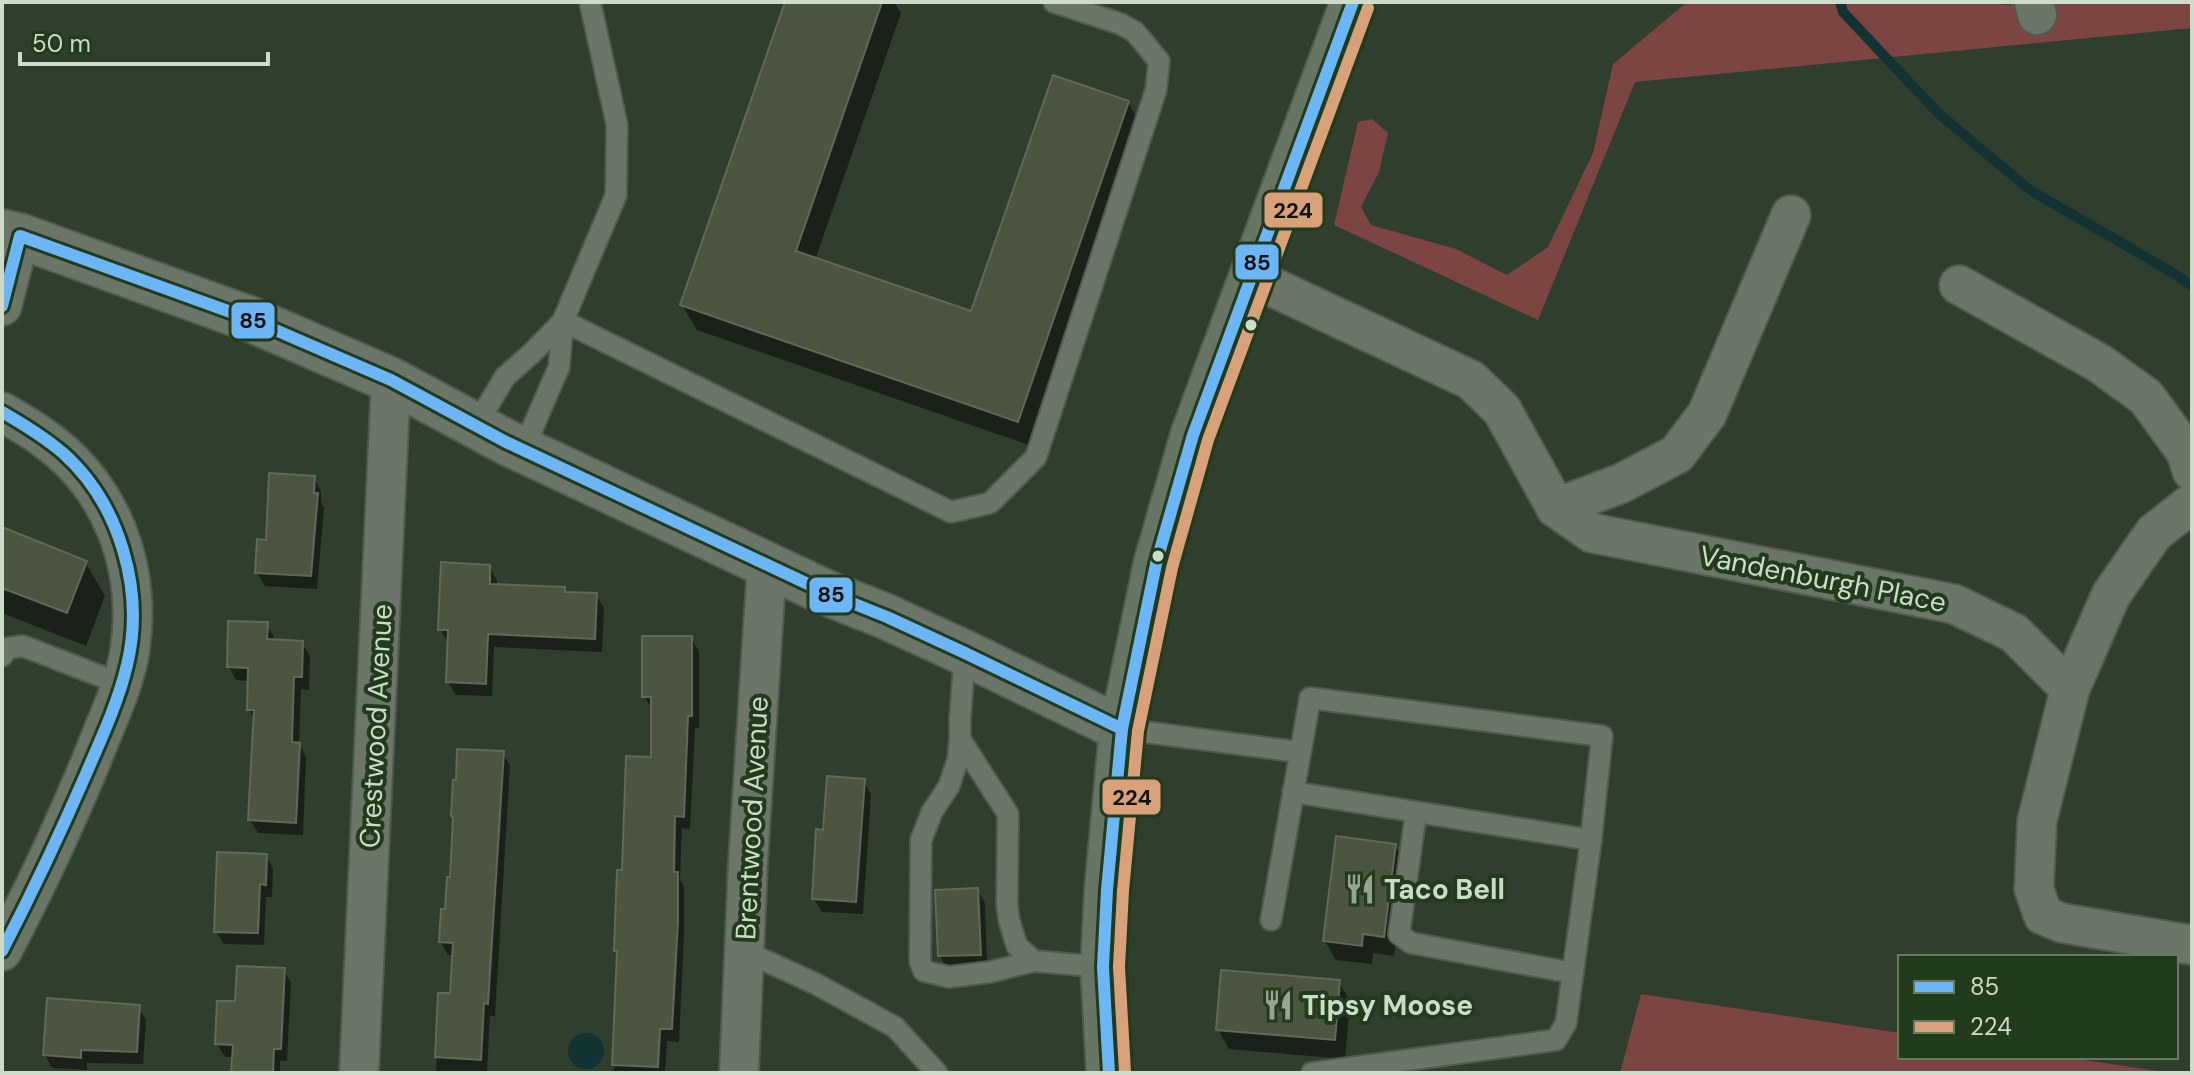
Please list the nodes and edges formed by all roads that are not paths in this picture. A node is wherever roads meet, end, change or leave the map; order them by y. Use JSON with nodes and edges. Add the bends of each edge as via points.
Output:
{"nodes":[{"id":1,"x":590,"y":2,"type":"edge"},
{"id":2,"x":1054,"y":2,"type":"edge"},
{"id":3,"x":1353,"y":2,"type":"edge"},
{"id":4,"x":1791,"y":215,"type":"dead end"},
{"id":5,"x":11,"y":234,"type":"edge"},
{"id":6,"x":1251,"y":277,"type":"junction"},
{"id":7,"x":1959,"y":285,"type":"dead end"},
{"id":8,"x":2,"y":306,"type":"edge"},
{"id":9,"x":563,"y":321,"type":"junction"},
{"id":10,"x":391,"y":380,"type":"junction"},
{"id":11,"x":2,"y":412,"type":"edge"},
{"id":12,"x":475,"y":427,"type":"junction"},
{"id":13,"x":523,"y":450,"type":"junction"},
{"id":14,"x":2192,"y":471,"type":"edge"},
{"id":15,"x":2192,"y":503,"type":"edge"},
{"id":16,"x":1556,"y":508,"type":"junction"},
{"id":17,"x":767,"y":564,"type":"junction"},
{"id":18,"x":965,"y":653,"type":"junction"},
{"id":19,"x":2,"y":656,"type":"edge"},
{"id":20,"x":121,"y":684,"type":"junction"},
{"id":21,"x":2070,"y":689,"type":"junction"},
{"id":22,"x":1122,"y":729,"type":"junction"},
{"id":23,"x":960,"y":739,"type":"junction"},
{"id":24,"x":1299,"y":752,"type":"junction"},
{"id":25,"x":1293,"y":792,"type":"junction"},
{"id":26,"x":1416,"y":813,"type":"junction"},
{"id":27,"x":1591,"y":840,"type":"junction"},
{"id":28,"x":1271,"y":920,"type":"dead end"},
{"id":29,"x":2192,"y":945,"type":"edge"},
{"id":30,"x":2,"y":951,"type":"edge"},
{"id":31,"x":744,"y":951,"type":"junction"},
{"id":32,"x":1034,"y":961,"type":"junction"},
{"id":33,"x":1103,"y":967,"type":"junction"},
{"id":34,"x":1573,"y":973,"type":"junction"},
{"id":35,"x":359,"y":1073,"type":"edge"},
{"id":36,"x":739,"y":1073,"type":"edge"},
{"id":37,"x":937,"y":1073,"type":"edge"},
{"id":38,"x":1109,"y":1073,"type":"edge"},
{"id":39,"x":1312,"y":1073,"type":"edge"}],
"edges":[{"from":1,"to":9,"type":"lane","via":[[617,125],[616,195]]},
{"from":2,"to":9,"type":"lane","via":[[1135,32],[1159,61],[1156,90],[1036,457],[990,503],[951,512]]},
{"from":3,"to":6,"type":"main road"},
{"from":4,"to":16,"type":"street","via":[[1707,414],[1677,454],[1622,483]]},
{"from":5,"to":8,"type":"street"},
{"from":5,"to":10,"type":"street","via":[[250,319]]},
{"from":6,"to":16,"type":"street","name":"Vandenburgh Place","via":[[1471,380],[1502,410]]},
{"from":6,"to":22,"type":"main road","via":[[1184,464],[1156,564]]},
{"from":7,"to":14,"type":"street","via":[[2099,363],[2146,397],[2186,452]]},
{"from":9,"to":12,"type":"lane","via":[[505,377]]},
{"from":9,"to":13,"type":"lane","via":[[559,367]]},
{"from":10,"to":12,"type":"street"},
{"from":10,"to":35,"type":"street","name":"Crestwood Avenue"},
{"from":11,"to":20,"type":"street","via":[[72,462],[98,492],[119,533],[132,604]]},
{"from":12,"to":13,"type":"street"},
{"from":13,"to":17,"type":"street"},
{"from":15,"to":21,"type":"street","via":[[2154,533],[2111,595]]},
{"from":16,"to":21,"type":"street","name":"Vandenburgh Place","via":[[1592,533],[1954,604],[2014,633]]},
{"from":17,"to":18,"type":"street"},
{"from":17,"to":31,"type":"street","name":"Brentwood Avenue"},
{"from":18,"to":22,"type":"street"},
{"from":18,"to":23,"type":"lane"},
{"from":19,"to":20,"type":"lane","via":[[8,648],[23,646]]},
{"from":20,"to":30,"type":"street","via":[[78,793]]},
{"from":21,"to":29,"type":"street","via":[[2037,821],[2034,889],[2043,915],[2062,923]]},
{"from":22,"to":24,"type":"lane"},
{"from":22,"to":33,"type":"main road"},
{"from":23,"to":32,"type":"lane","via":[[1008,814],[1009,920],[1017,946]]},
{"from":23,"to":32,"type":"lane","via":[[949,786],[921,840],[920,962],[924,971],[949,977]]},
{"from":24,"to":25,"type":"lane"},
{"from":24,"to":27,"type":"lane","via":[[1310,698],[1602,736]]},
{"from":25,"to":26,"type":"lane"},
{"from":25,"to":28,"type":"lane"},
{"from":26,"to":27,"type":"lane"},
{"from":26,"to":34,"type":"lane","via":[[1399,934],[1411,943]]},
{"from":27,"to":34,"type":"lane"},
{"from":31,"to":36,"type":"street","name":"Brentwood Avenue"},
{"from":31,"to":37,"type":"lane","via":[[895,1027]]},
{"from":32,"to":33,"type":"lane"},
{"from":33,"to":38,"type":"main road"},
{"from":34,"to":39,"type":"lane","via":[[1566,1023],[1556,1040]]}]}
